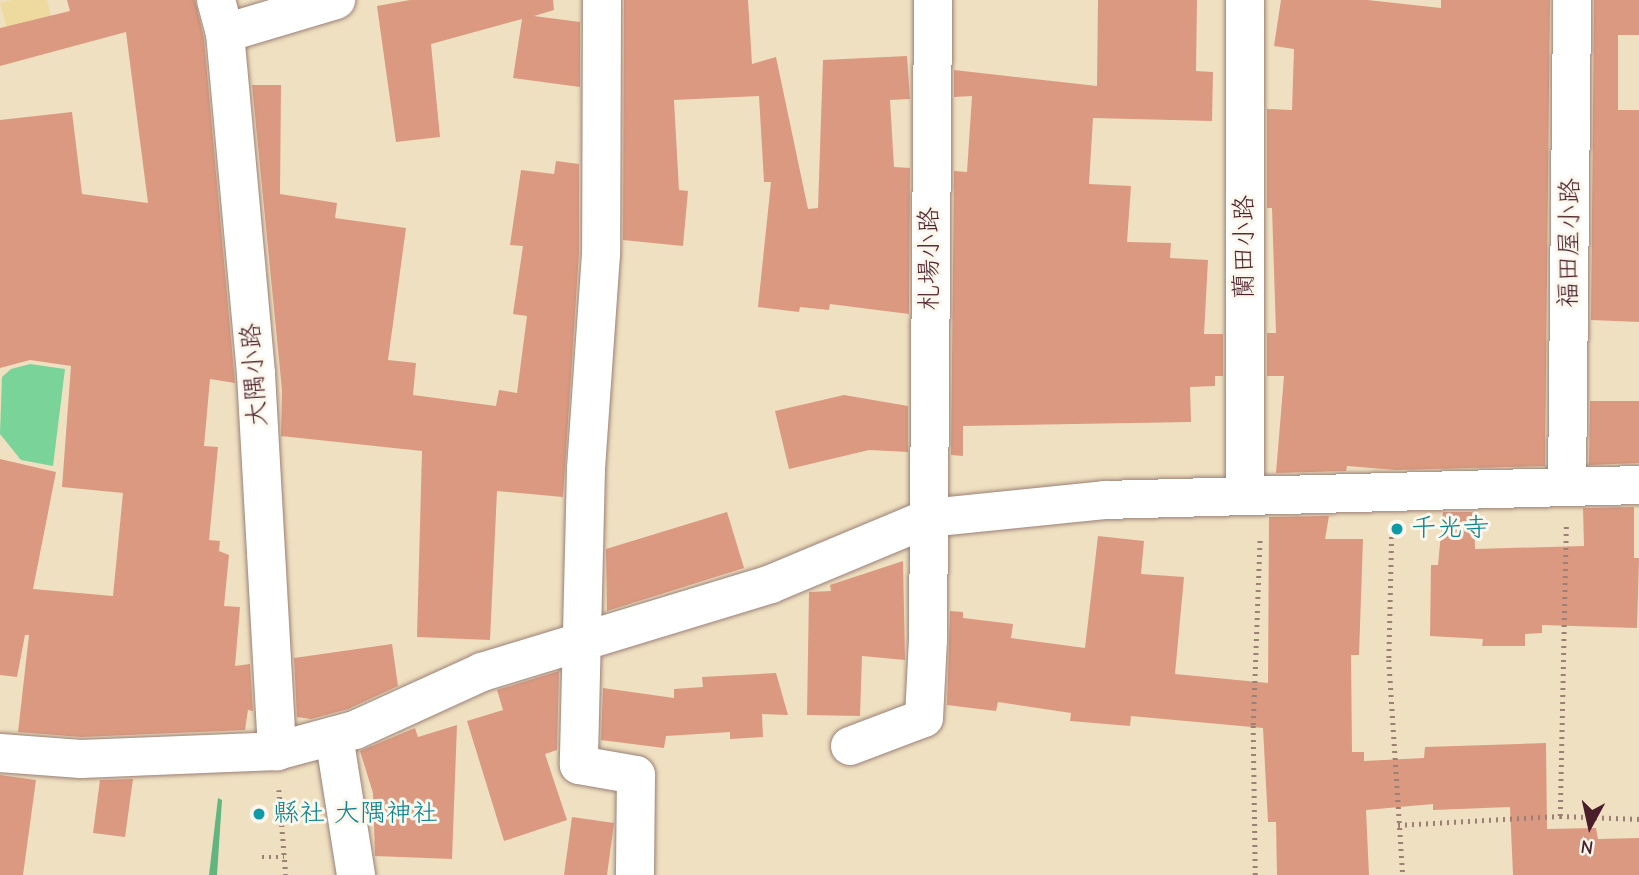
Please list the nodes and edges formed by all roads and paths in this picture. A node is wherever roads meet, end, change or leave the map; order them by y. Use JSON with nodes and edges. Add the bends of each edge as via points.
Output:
{"nodes":[{"id":1,"x":336,"y":0,"type":"edge"},
{"id":2,"x":602,"y":0,"type":"edge"},
{"id":3,"x":933,"y":0,"type":"edge"},
{"id":4,"x":1245,"y":0,"type":"edge"},
{"id":5,"x":1572,"y":0,"type":"edge"},
{"id":6,"x":221,"y":16,"type":"edge"},
{"id":7,"x":1639,"y":485,"type":"edge"},
{"id":8,"x":1567,"y":486,"type":"junction"},
{"id":9,"x":1393,"y":491,"type":"junction"},
{"id":10,"x":1254,"y":494,"type":"junction"},
{"id":11,"x":929,"y":518,"type":"junction"},
{"id":12,"x":586,"y":642,"type":"junction"},
{"id":13,"x":334,"y":736,"type":"junction"},
{"id":14,"x":850,"y":746,"type":"dead end"},
{"id":15,"x":276,"y":751,"type":"junction"},
{"id":16,"x":0,"y":754,"type":"edge"},
{"id":17,"x":1560,"y":816,"type":"junction"},
{"id":18,"x":1639,"y":819,"type":"edge"},
{"id":19,"x":1398,"y":825,"type":"junction"},
{"id":20,"x":262,"y":857,"type":"dead end"},
{"id":21,"x":284,"y":857,"type":"junction"},
{"id":22,"x":286,"y":875,"type":"edge"},
{"id":23,"x":356,"y":875,"type":"edge"},
{"id":24,"x":635,"y":875,"type":"edge"},
{"id":25,"x":1255,"y":875,"type":"edge"},
{"id":26,"x":1403,"y":875,"type":"edge"}],
"edges":[{"from":1,"to":6,"type":"street"},
{"from":2,"to":12,"type":"street","via":[[601,254],[586,469]]},
{"from":3,"to":11,"type":"street","name":"札場小路"},
{"from":4,"to":10,"type":"street","name":"蘭田小路"},
{"from":5,"to":8,"type":"street","name":"福田屋小路"},
{"from":6,"to":15,"type":"street","name":"大隅小路","via":[[256,374]]},
{"from":7,"to":8,"type":"street"},
{"from":8,"to":9,"type":"street"},
{"from":8,"to":17,"type":"path"},
{"from":9,"to":10,"type":"street"},
{"from":9,"to":19,"type":"path","via":[[1389,660]]},
{"from":10,"to":11,"type":"street","via":[[1105,500]]},
{"from":10,"to":25,"type":"path"},
{"from":11,"to":12,"type":"street","via":[[771,584]]},
{"from":11,"to":14,"type":"street","name":"札場小路","via":[[924,718]]},
{"from":12,"to":13,"type":"street","via":[[482,672]]},
{"from":12,"to":24,"type":"street","via":[[579,765],[636,775]]},
{"from":13,"to":15,"type":"street"},
{"from":13,"to":23,"type":"street"},
{"from":15,"to":16,"type":"street","via":[[81,759]]},
{"from":15,"to":21,"type":"path"},
{"from":17,"to":18,"type":"path"},
{"from":17,"to":19,"type":"path"},
{"from":19,"to":26,"type":"path"},
{"from":20,"to":21,"type":"path"},
{"from":21,"to":22,"type":"path"}]}
